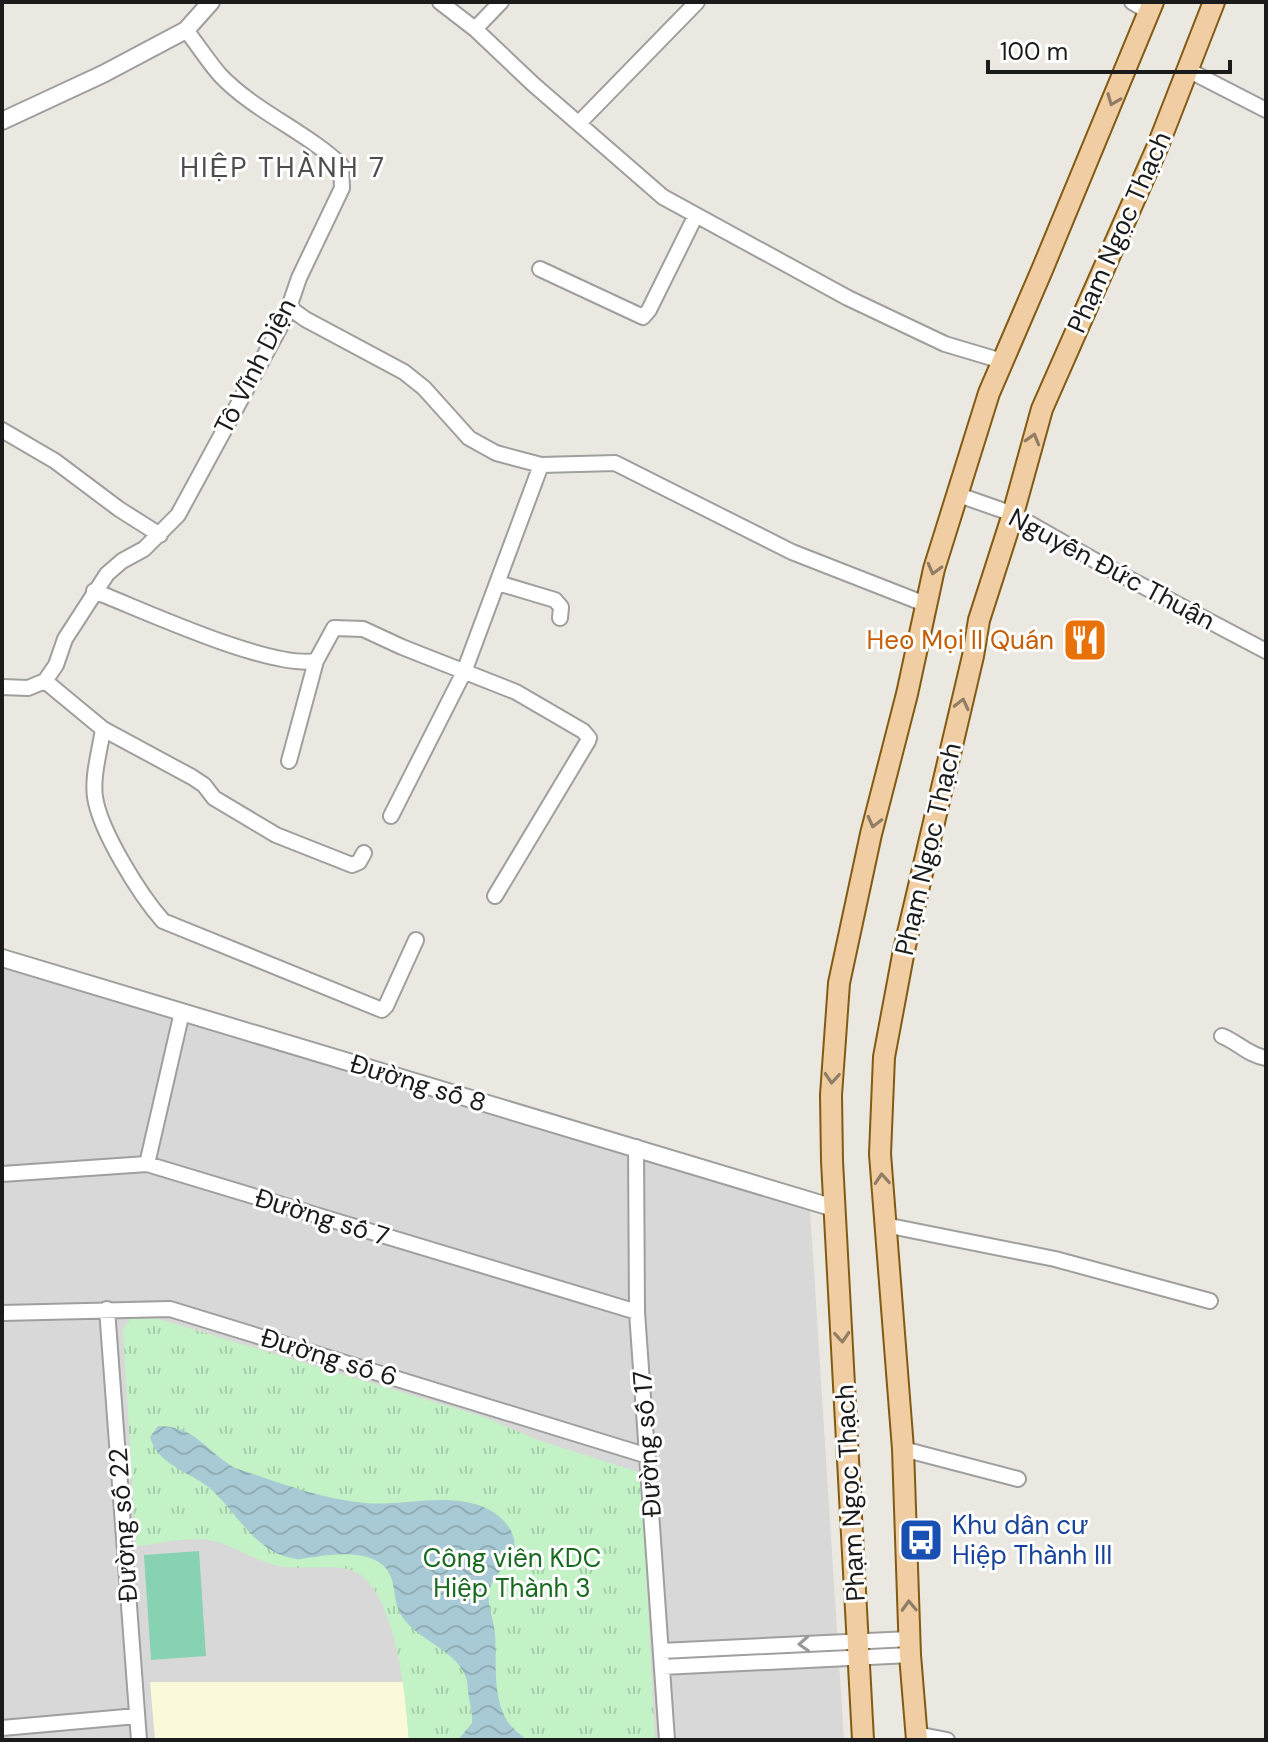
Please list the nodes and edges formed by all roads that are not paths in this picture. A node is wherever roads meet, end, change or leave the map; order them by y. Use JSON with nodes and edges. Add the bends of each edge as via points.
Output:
{"nodes":[{"id":1,"x":211,"y":2,"type":"edge"},
{"id":2,"x":440,"y":2,"type":"edge"},
{"id":3,"x":501,"y":2,"type":"edge"},
{"id":4,"x":697,"y":2,"type":"edge"},
{"id":5,"x":1214,"y":2,"type":"edge"},
{"id":6,"x":1145,"y":5,"type":"edge"},
{"id":7,"x":475,"y":29,"type":"junction"},
{"id":8,"x":186,"y":30,"type":"junction"},
{"id":9,"x":1188,"y":70,"type":"junction"},
{"id":10,"x":1266,"y":110,"type":"edge"},
{"id":11,"x":2,"y":121,"type":"edge"},
{"id":12,"x":580,"y":122,"type":"junction"},
{"id":13,"x":696,"y":215,"type":"junction"},
{"id":14,"x":540,"y":269,"type":"dead end"},
{"id":15,"x":290,"y":308,"type":"junction"},
{"id":16,"x":1002,"y":361,"type":"junction"},
{"id":17,"x":2,"y":430,"type":"edge"},
{"id":18,"x":541,"y":465,"type":"junction"},
{"id":19,"x":956,"y":494,"type":"junction"},
{"id":20,"x":1013,"y":514,"type":"junction"},
{"id":21,"x":160,"y":535,"type":"junction"},
{"id":22,"x":498,"y":583,"type":"junction"},
{"id":23,"x":94,"y":591,"type":"junction"},
{"id":24,"x":925,"y":604,"type":"junction"},
{"id":25,"x":560,"y":618,"type":"dead end"},
{"id":26,"x":1266,"y":651,"type":"edge"},
{"id":27,"x":316,"y":661,"type":"junction"},
{"id":28,"x":464,"y":672,"type":"junction"},
{"id":29,"x":45,"y":681,"type":"junction"},
{"id":30,"x":2,"y":687,"type":"edge"},
{"id":31,"x":103,"y":729,"type":"junction"},
{"id":32,"x":289,"y":761,"type":"dead end"},
{"id":33,"x":391,"y":816,"type":"dead end"},
{"id":34,"x":364,"y":853,"type":"dead end"},
{"id":35,"x":495,"y":896,"type":"dead end"},
{"id":36,"x":416,"y":940,"type":"dead end"},
{"id":37,"x":2,"y":958,"type":"edge"},
{"id":38,"x":182,"y":1012,"type":"junction"},
{"id":39,"x":1222,"y":1036,"type":"dead end"},
{"id":40,"x":1266,"y":1058,"type":"edge"},
{"id":41,"x":636,"y":1147,"type":"junction"},
{"id":42,"x":147,"y":1164,"type":"junction"},
{"id":43,"x":2,"y":1174,"type":"edge"},
{"id":44,"x":834,"y":1208,"type":"junction"},
{"id":45,"x":885,"y":1225,"type":"junction"},
{"id":46,"x":1210,"y":1301,"type":"dead end"},
{"id":47,"x":107,"y":1309,"type":"junction"},
{"id":48,"x":637,"y":1312,"type":"junction"},
{"id":49,"x":2,"y":1313,"type":"edge"},
{"id":50,"x":903,"y":1449,"type":"junction"},
{"id":51,"x":648,"y":1456,"type":"junction"},
{"id":52,"x":1018,"y":1479,"type":"dead end"},
{"id":53,"x":910,"y":1647,"type":"junction"},
{"id":54,"x":858,"y":1649,"type":"junction"},
{"id":55,"x":661,"y":1651,"type":"junction"},
{"id":56,"x":662,"y":1667,"type":"junction"},
{"id":57,"x":137,"y":1716,"type":"junction"},
{"id":58,"x":2,"y":1728,"type":"edge"},
{"id":59,"x":916,"y":1737,"type":"edge"},
{"id":60,"x":139,"y":1740,"type":"edge"},
{"id":61,"x":667,"y":1740,"type":"edge"},
{"id":62,"x":863,"y":1740,"type":"edge"},
{"id":63,"x":947,"y":1740,"type":"edge"}],
"edges":[{"from":1,"to":8,"type":"street"},
{"from":2,"to":7,"type":"street"},
{"from":3,"to":7,"type":"street"},
{"from":4,"to":12,"type":"street"},
{"from":5,"to":9,"type":"main road","name":"Phạm Ngọc Thạch"},
{"from":6,"to":16,"type":"main road","name":"Phạm Ngọc Thạch","one_way":true},
{"from":7,"to":12,"type":"street"},
{"from":8,"to":11,"type":"street"},
{"from":8,"to":15,"type":"street","name":"Tô Vĩnh Diện","via":[[221,76],[341,165],[342,188]]},
{"from":9,"to":10,"type":"street"},
{"from":20,"to":9,"type":"main road","name":"Phạm Ngọc Thạch","one_way":true,"via":[[1042,409]]},
{"from":12,"to":13,"type":"street","via":[[663,197]]},
{"from":13,"to":14,"type":"street","via":[[643,317]]},
{"from":13,"to":16,"type":"street","via":[[848,298],[945,344]]},
{"from":15,"to":18,"type":"street","via":[[404,372],[469,438],[496,453]]},
{"from":15,"to":21,"type":"street","name":"Tô Vĩnh Diện","via":[[178,515]]},
{"from":16,"to":19,"type":"main road","name":"Phạm Ngọc Thạch"},
{"from":17,"to":21,"type":"street"},
{"from":18,"to":22,"type":"street"},
{"from":18,"to":24,"type":"street","via":[[615,463],[792,552]]},
{"from":19,"to":20,"type":"street","name":"Nguyễn Đức Thuận"},
{"from":19,"to":24,"type":"main road","name":"Phạm Ngọc Thạch","one_way":true},
{"from":20,"to":26,"type":"street","name":"Nguyễn Đức Thuận"},
{"from":45,"to":20,"type":"main road","name":"Phạm Ngọc Thạch","one_way":true,"via":[[880,1154],[884,1057],[979,620]]},
{"from":21,"to":23,"type":"street","name":"Tô Vĩnh Diện","via":[[107,574]]},
{"from":22,"to":25,"type":"street","via":[[555,600]]},
{"from":22,"to":28,"type":"street"},
{"from":23,"to":27,"type":"street","via":[[246,649],[300,664]]},
{"from":23,"to":29,"type":"street","name":"Tô Vĩnh Diện"},
{"from":24,"to":44,"type":"main road","name":"Phạm Ngọc Thạch","one_way":true,"via":[[839,983],[831,1095]]},
{"from":27,"to":28,"type":"street","via":[[334,628],[363,629]]},
{"from":27,"to":32,"type":"street"},
{"from":28,"to":33,"type":"street"},
{"from":28,"to":35,"type":"street","via":[[516,692],[589,738]]},
{"from":29,"to":30,"type":"street","via":[[28,688]]},
{"from":29,"to":31,"type":"street"},
{"from":31,"to":34,"type":"street","via":[[192,777],[214,798],[276,835],[352,865]]},
{"from":31,"to":36,"type":"street","via":[[95,796],[99,810],[137,885],[163,921],[382,1010]]},
{"from":37,"to":38,"type":"street","name":"Đường số 8"},
{"from":38,"to":41,"type":"street","name":"Đường số 8"},
{"from":38,"to":42,"type":"street"},
{"from":39,"to":40,"type":"street"},
{"from":41,"to":44,"type":"street","name":"Đường số 8"},
{"from":41,"to":48,"type":"street","name":"Đường số 17"},
{"from":42,"to":43,"type":"street","name":"Đường số 7"},
{"from":42,"to":48,"type":"street","name":"Đường số 7"},
{"from":44,"to":54,"type":"main road","name":"Phạm Ngọc Thạch","one_way":true},
{"from":45,"to":46,"type":"street","via":[[1055,1259]]},
{"from":45,"to":50,"type":"main road","name":"Phạm Ngọc Thạch"},
{"from":47,"to":49,"type":"street","name":"Đường số 6"},
{"from":47,"to":51,"type":"street","name":"Đường số 6","via":[[170,1309]]},
{"from":47,"to":57,"type":"street","name":"Đường số 22"},
{"from":48,"to":51,"type":"street","name":"Đường số 17"},
{"from":50,"to":52,"type":"street"},
{"from":53,"to":50,"type":"main road","name":"Phạm Ngọc Thạch","one_way":true},
{"from":51,"to":55,"type":"street","name":"Đường số 17"},
{"from":53,"to":54,"type":"street"},
{"from":53,"to":59,"type":"main road","name":"Phạm Ngọc Thạch"},
{"from":54,"to":55,"type":"street","one_way":true},
{"from":54,"to":56,"type":"street"},
{"from":54,"to":62,"type":"main road","name":"Phạm Ngọc Thạch"},
{"from":55,"to":56,"type":"street","name":"Đường số 17"},
{"from":56,"to":61,"type":"street","name":"Đường số 17"},
{"from":57,"to":58,"type":"street"},
{"from":57,"to":60,"type":"street","name":"Đường số 22"},
{"from":59,"to":63,"type":"street"}]}
